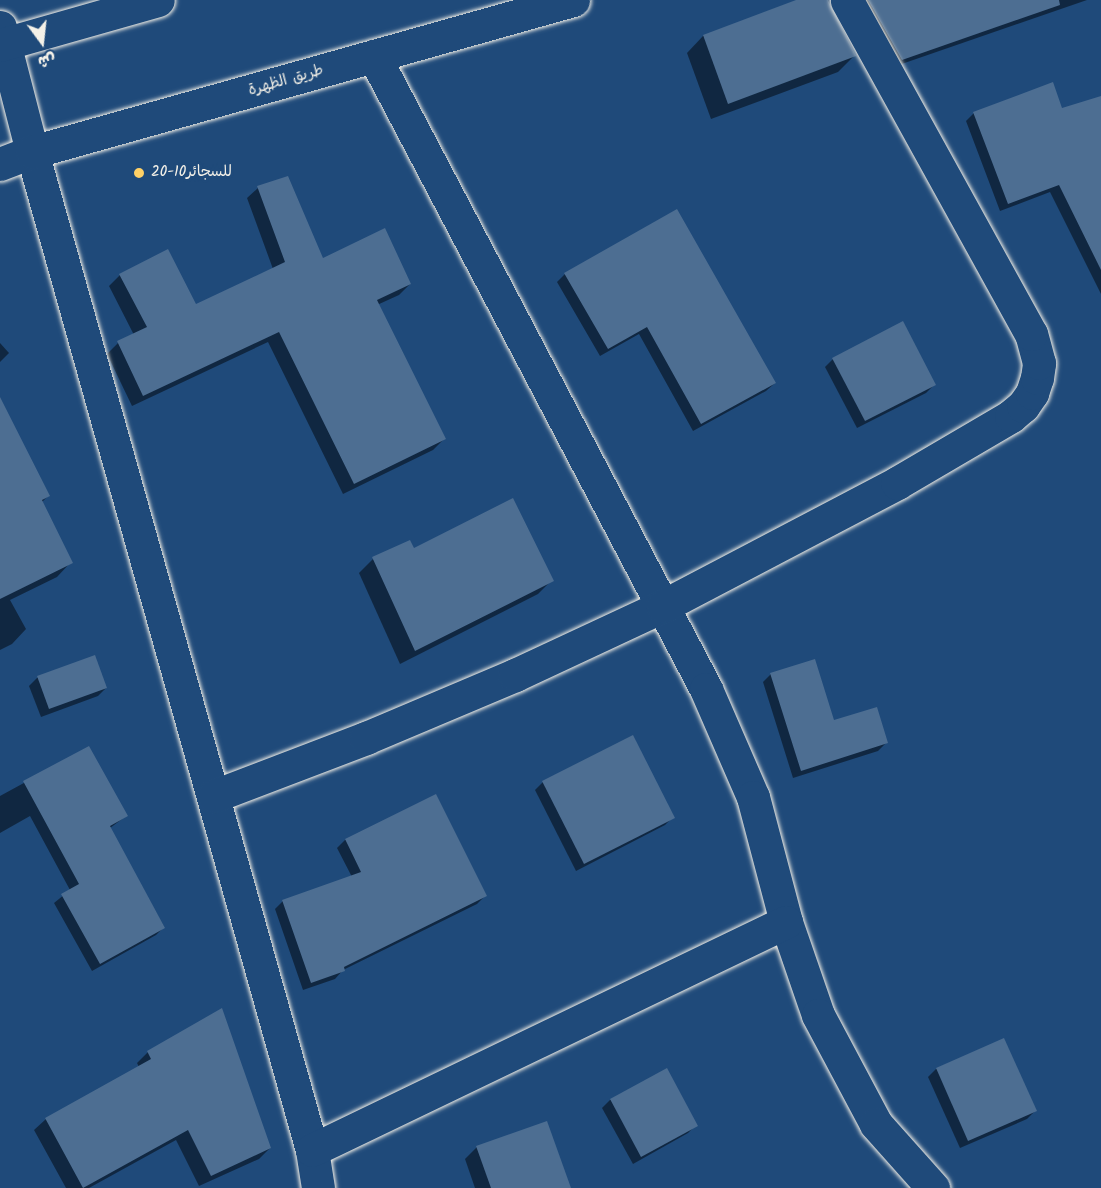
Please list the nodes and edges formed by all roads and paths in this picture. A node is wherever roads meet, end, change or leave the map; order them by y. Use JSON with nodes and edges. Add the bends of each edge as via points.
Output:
{"nodes":[{"id":1,"x":158,"y":0,"type":"edge"},
{"id":2,"x":573,"y":0,"type":"edge"},
{"id":3,"x":847,"y":0,"type":"edge"},
{"id":4,"x":2,"y":38,"type":"edge"},
{"id":5,"x":374,"y":56,"type":"junction"},
{"id":6,"x":32,"y":152,"type":"junction"},
{"id":7,"x":0,"y":164,"type":"edge"},
{"id":8,"x":663,"y":606,"type":"junction"},
{"id":9,"x":214,"y":796,"type":"junction"},
{"id":10,"x":786,"y":922,"type":"junction"},
{"id":11,"x":312,"y":1150,"type":"junction"},
{"id":12,"x":318,"y":1188,"type":"edge"},
{"id":13,"x":933,"y":1188,"type":"edge"}],
"edges":[{"from":1,"to":4,"type":"street"},
{"from":2,"to":5,"type":"street","name":"طريق الظهرة"},
{"from":3,"to":8,"type":"street","via":[[1031,334],[1039,363],[1038,378],[1023,406],[1011,416],[897,483]]},
{"from":4,"to":6,"type":"street"},
{"from":5,"to":6,"type":"street","name":"طريق الظهرة"},
{"from":5,"to":8,"type":"street"},
{"from":6,"to":7,"type":"street","name":"طريق الظهرة"},
{"from":6,"to":9,"type":"street"},
{"from":8,"to":9,"type":"street","via":[[516,675]]},
{"from":8,"to":10,"type":"street","via":[[706,689],[753,797]]},
{"from":9,"to":11,"type":"street"},
{"from":10,"to":11,"type":"street"},
{"from":10,"to":13,"type":"street","via":[[818,1015],[876,1124]]},
{"from":11,"to":12,"type":"street"}]}
